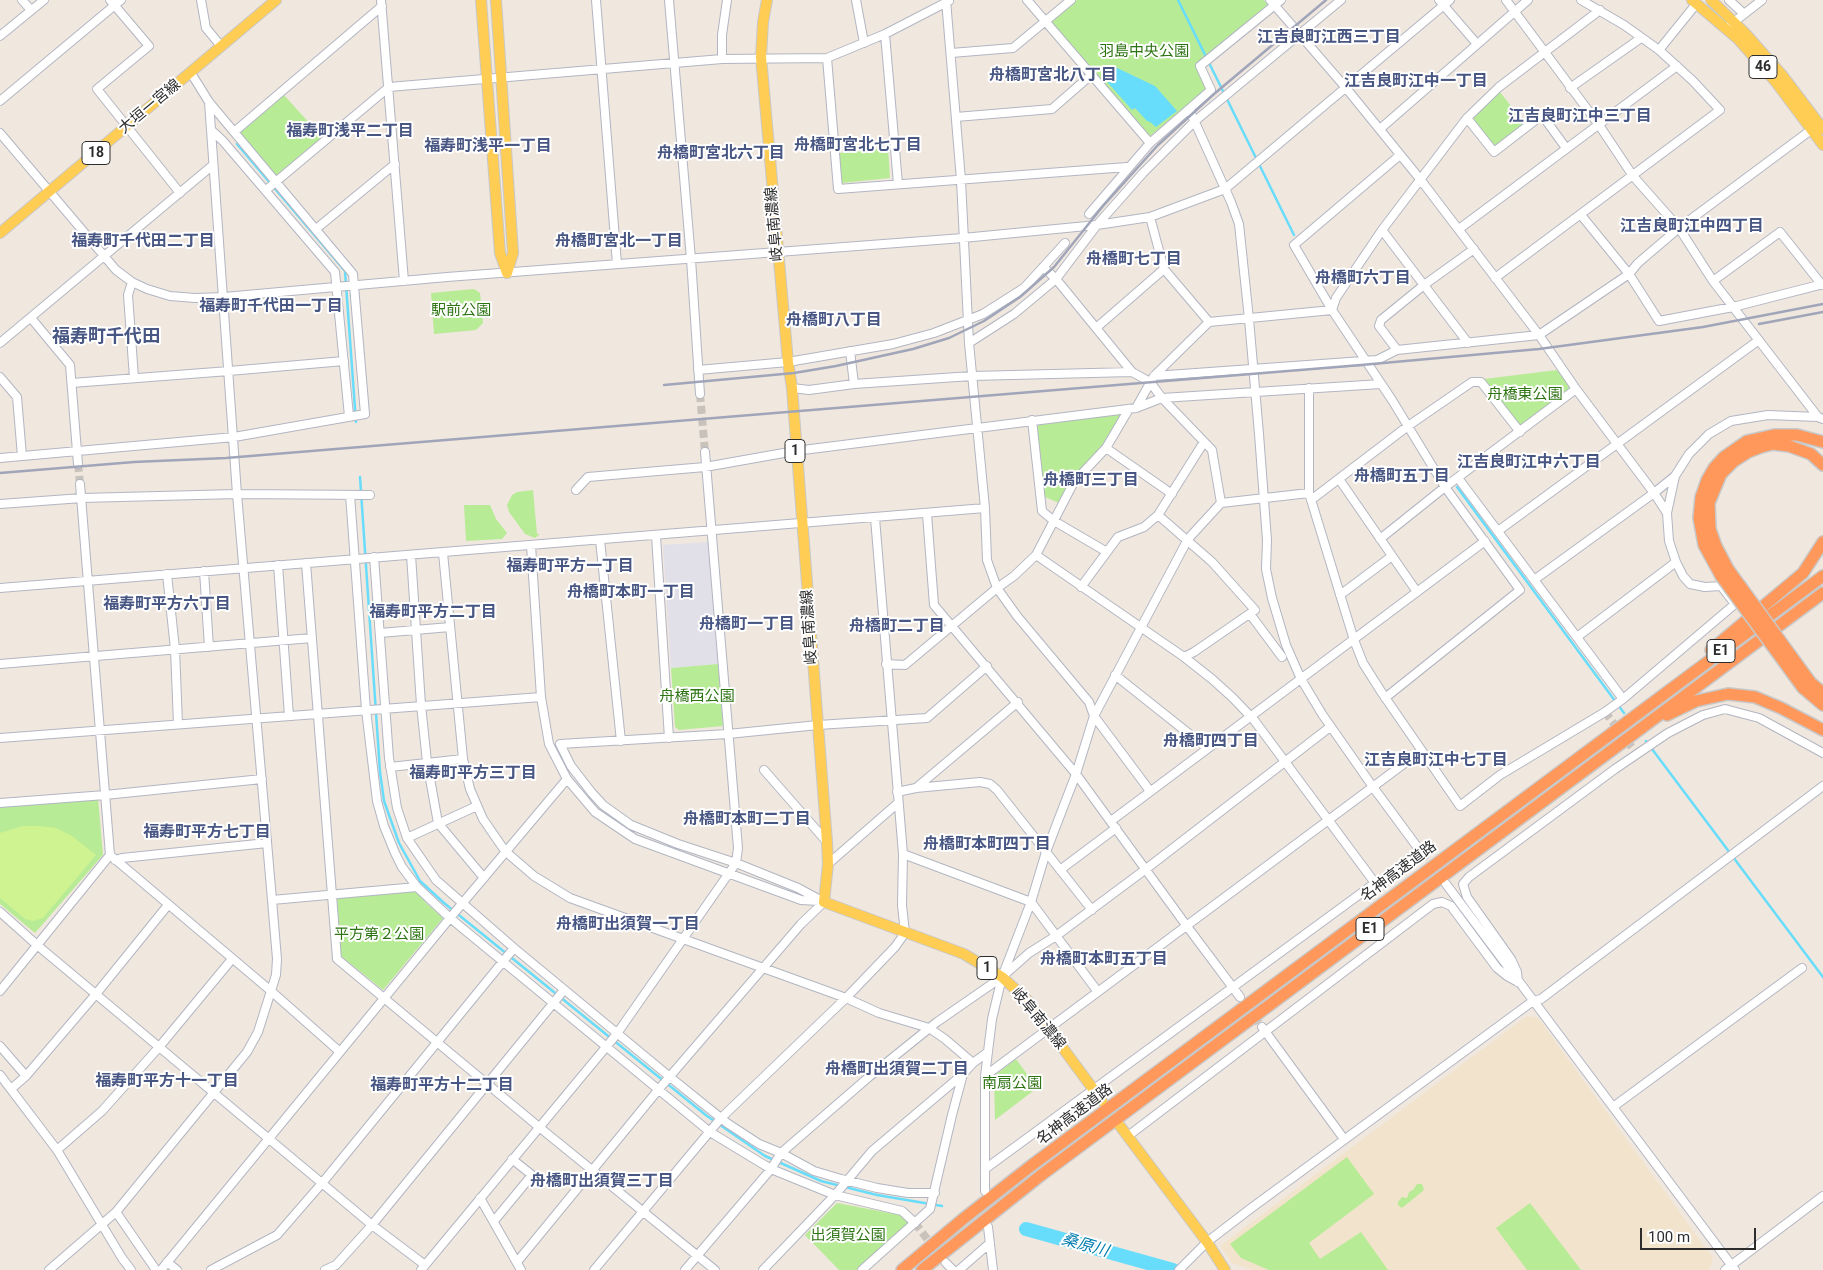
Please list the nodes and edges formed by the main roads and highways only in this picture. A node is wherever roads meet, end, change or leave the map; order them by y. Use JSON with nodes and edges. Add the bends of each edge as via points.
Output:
{"nodes":[{"id":1,"x":276,"y":0,"type":"edge"},
{"id":2,"x":481,"y":0,"type":"edge"},
{"id":3,"x":496,"y":0,"type":"edge"},
{"id":4,"x":767,"y":0,"type":"edge"},
{"id":5,"x":1711,"y":0,"type":"edge"},
{"id":6,"x":1694,"y":2,"type":"edge"},
{"id":7,"x":1730,"y":26,"type":"junction"},
{"id":8,"x":1819,"y":126,"type":"edge"},
{"id":9,"x":1823,"y":145,"type":"edge"},
{"id":10,"x":0,"y":233,"type":"edge"},
{"id":11,"x":1823,"y":442,"type":"edge"},
{"id":12,"x":1823,"y":465,"type":"edge"},
{"id":13,"x":1823,"y":542,"type":"edge"},
{"id":14,"x":1724,"y":573,"type":"junction"},
{"id":15,"x":1823,"y":576,"type":"edge"},
{"id":16,"x":1823,"y":593,"type":"edge"},
{"id":17,"x":1807,"y":685,"type":"junction"},
{"id":18,"x":1823,"y":693,"type":"edge"},
{"id":19,"x":1823,"y":705,"type":"edge"},
{"id":20,"x":1619,"y":726,"type":"junction"},
{"id":21,"x":1638,"y":730,"type":"junction"},
{"id":22,"x":1823,"y":730,"type":"edge"},
{"id":23,"x":1102,"y":1101,"type":"dead end"},
{"id":24,"x":1120,"y":1126,"type":"dead end"},
{"id":25,"x":1225,"y":1269,"type":"edge"},
{"id":26,"x":902,"y":1270,"type":"edge"},
{"id":27,"x":922,"y":1270,"type":"edge"}],
"edges":[{"from":1,"to":10,"type":"main road","name":"大垣一宮線","number":"18"},
{"from":2,"to":3,"type":"main road","via":[[500,253],[507,273],[513,253]]},
{"from":4,"to":23,"type":"main road","name":"岐阜南濃線","number":"1","via":[[761,58],[792,388],[827,842],[824,902],[964,954],[1002,977],[1028,1000]]},
{"from":5,"to":7,"type":"main road","number":"46"},
{"from":6,"to":7,"type":"main road","number":"46"},
{"from":7,"to":8,"type":"main road","number":"46","via":[[1775,81]]},
{"from":8,"to":9,"type":"main road","number":"46"},
{"from":11,"to":14,"type":"highway","via":[[1797,435],[1774,435],[1747,441],[1714,468],[1701,498],[1699,518],[1704,546]]},
{"from":12,"to":14,"type":"highway","via":[[1811,454],[1773,444],[1748,452],[1722,474],[1709,503],[1710,529]]},
{"from":13,"to":20,"type":"highway","via":[[1803,573]]},
{"from":14,"to":17,"type":"highway","bridge":true},
{"from":15,"to":20,"type":"highway","name":"名神高速道路","number":"E1"},
{"from":16,"to":21,"type":"highway","name":"名神高速道路","number":"E1"},
{"from":17,"to":18,"type":"highway"},
{"from":17,"to":19,"type":"highway"},
{"from":20,"to":26,"type":"highway","name":"名神高速道路","number":"E1","via":[[1032,1165]]},
{"from":21,"to":22,"type":"highway","via":[[1696,701],[1728,694],[1756,697]]},
{"from":21,"to":27,"type":"highway","name":"名神高速道路","number":"E1","via":[[1040,1176]]},
{"from":24,"to":25,"type":"main road"}]}
